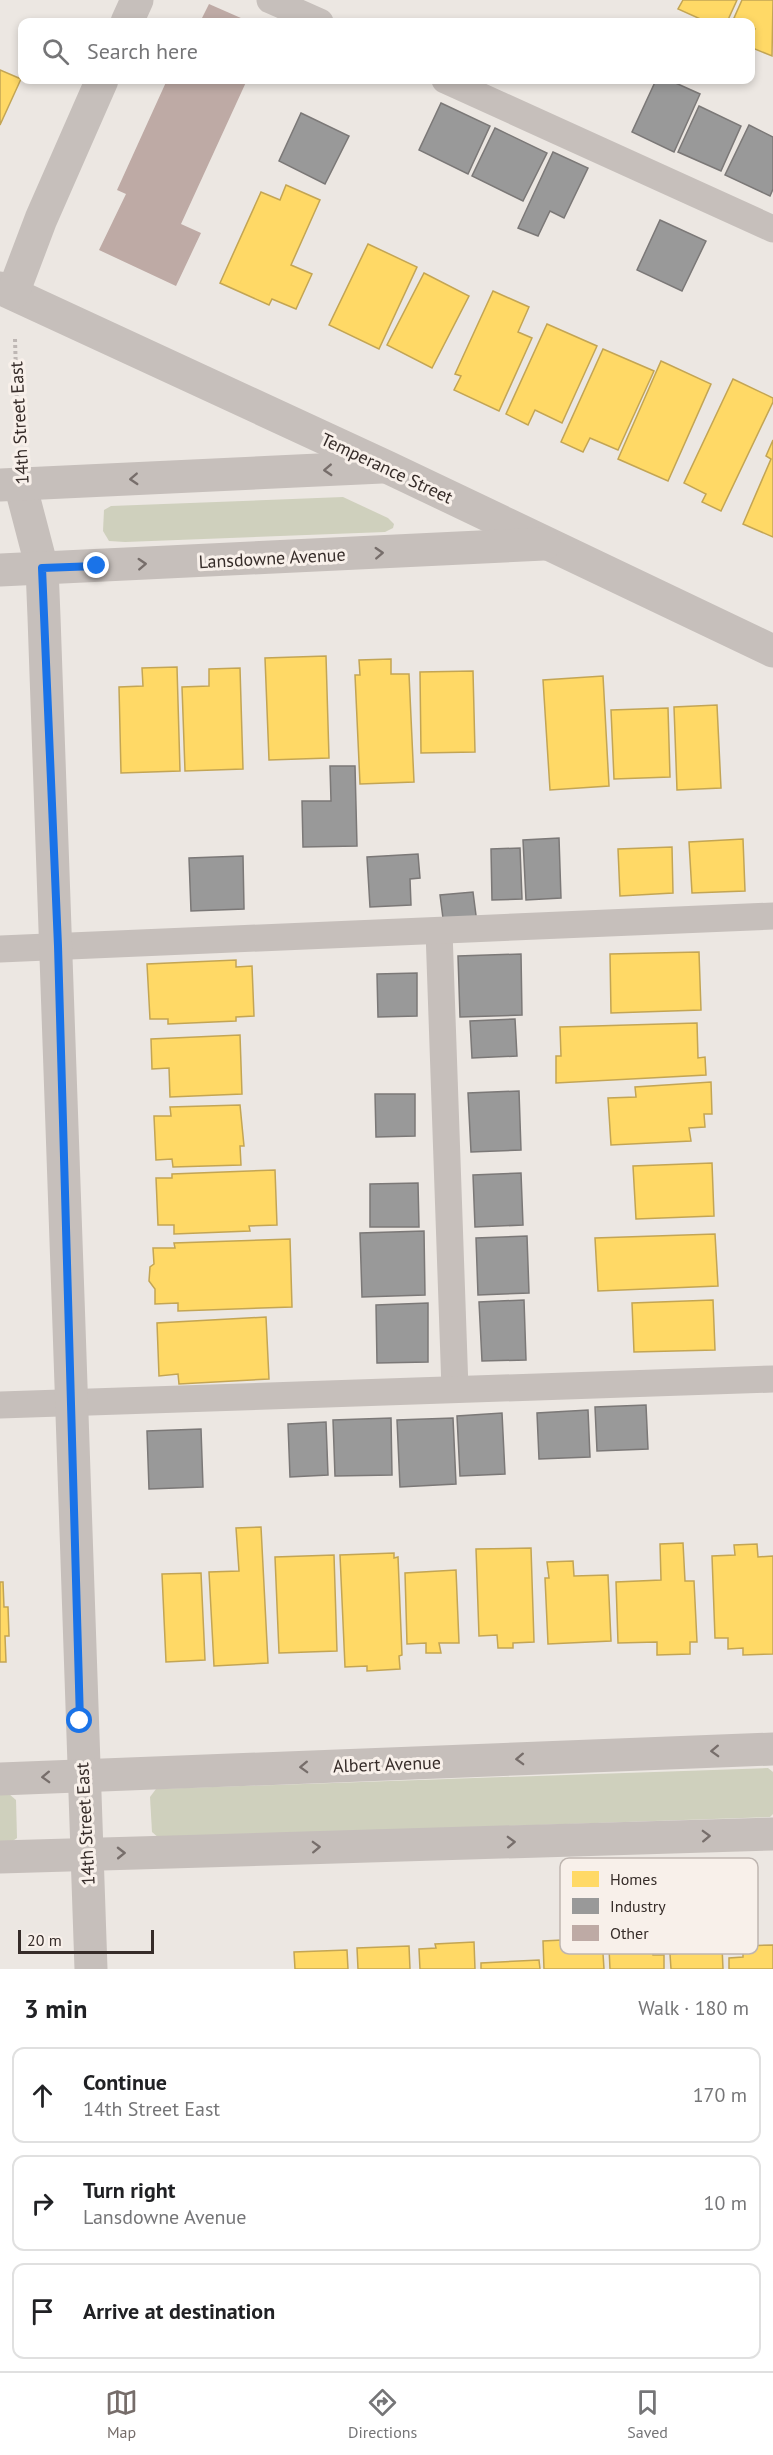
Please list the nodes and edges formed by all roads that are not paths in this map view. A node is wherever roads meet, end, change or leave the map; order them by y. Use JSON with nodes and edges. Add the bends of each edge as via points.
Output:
{"nodes":[{"id":1,"x":137,"y":0,"type":"edge"},
{"id":2,"x":270,"y":0,"type":"edge"},
{"id":3,"x":129,"y":18,"type":"edge"},
{"id":4,"x":311,"y":18,"type":"edge"},
{"id":5,"x":100,"y":84,"type":"edge"},
{"id":6,"x":454,"y":84,"type":"edge"},
{"id":7,"x":773,"y":228,"type":"edge"},
{"id":8,"x":7,"y":290,"type":"edge"},
{"id":9,"x":387,"y":467,"type":"junction"},
{"id":10,"x":10,"y":484,"type":"edge"},
{"id":11,"x":544,"y":544,"type":"junction"},
{"id":12,"x":42,"y":568,"type":"junction"},
{"id":13,"x":0,"y":570,"type":"edge"},
{"id":14,"x":773,"y":651,"type":"edge"},
{"id":15,"x":773,"y":916,"type":"edge"},
{"id":16,"x":439,"y":931,"type":"junction"},
{"id":17,"x":58,"y":946,"type":"junction"},
{"id":18,"x":0,"y":949,"type":"edge"},
{"id":19,"x":773,"y":1379,"type":"edge"},
{"id":20,"x":455,"y":1389,"type":"junction"},
{"id":21,"x":70,"y":1402,"type":"junction"},
{"id":22,"x":0,"y":1405,"type":"edge"},
{"id":23,"x":773,"y":1749,"type":"edge"},
{"id":24,"x":82,"y":1776,"type":"junction"},
{"id":25,"x":0,"y":1779,"type":"edge"},
{"id":26,"x":773,"y":1834,"type":"edge"},
{"id":27,"x":86,"y":1853,"type":"junction"},
{"id":28,"x":0,"y":1857,"type":"edge"},
{"id":29,"x":91,"y":1969,"type":"edge"}],
"edges":[{"from":1,"to":3,"type":"street"},
{"from":2,"to":4,"type":"lane"},
{"from":5,"to":8,"type":"street"},
{"from":6,"to":7,"type":"lane"},
{"from":8,"to":9,"type":"street","name":"Temperance Street"},
{"from":9,"to":10,"type":"street","one_way":true},
{"from":9,"to":11,"type":"street","name":"Temperance Street"},
{"from":10,"to":12,"type":"street","name":"14th Street East"},
{"from":12,"to":11,"type":"street","name":"Lansdowne Avenue","one_way":true},
{"from":11,"to":14,"type":"street","name":"Temperance Street"},
{"from":12,"to":13,"type":"street","name":"Lansdowne Avenue"},
{"from":12,"to":17,"type":"street","name":"14th Street East"},
{"from":15,"to":16,"type":"lane"},
{"from":16,"to":17,"type":"lane"},
{"from":16,"to":20,"type":"lane"},
{"from":17,"to":18,"type":"lane"},
{"from":17,"to":21,"type":"street","name":"14th Street East"},
{"from":19,"to":20,"type":"lane"},
{"from":20,"to":21,"type":"lane"},
{"from":21,"to":22,"type":"lane"},
{"from":21,"to":24,"type":"street","name":"14th Street East"},
{"from":23,"to":24,"type":"street","name":"Albert Avenue","one_way":true},
{"from":24,"to":25,"type":"street","name":"Albert Avenue","one_way":true},
{"from":24,"to":27,"type":"street","name":"14th Street East"},
{"from":27,"to":26,"type":"street","one_way":true},
{"from":27,"to":28,"type":"street"},
{"from":27,"to":29,"type":"street","name":"14th Street East"}]}
